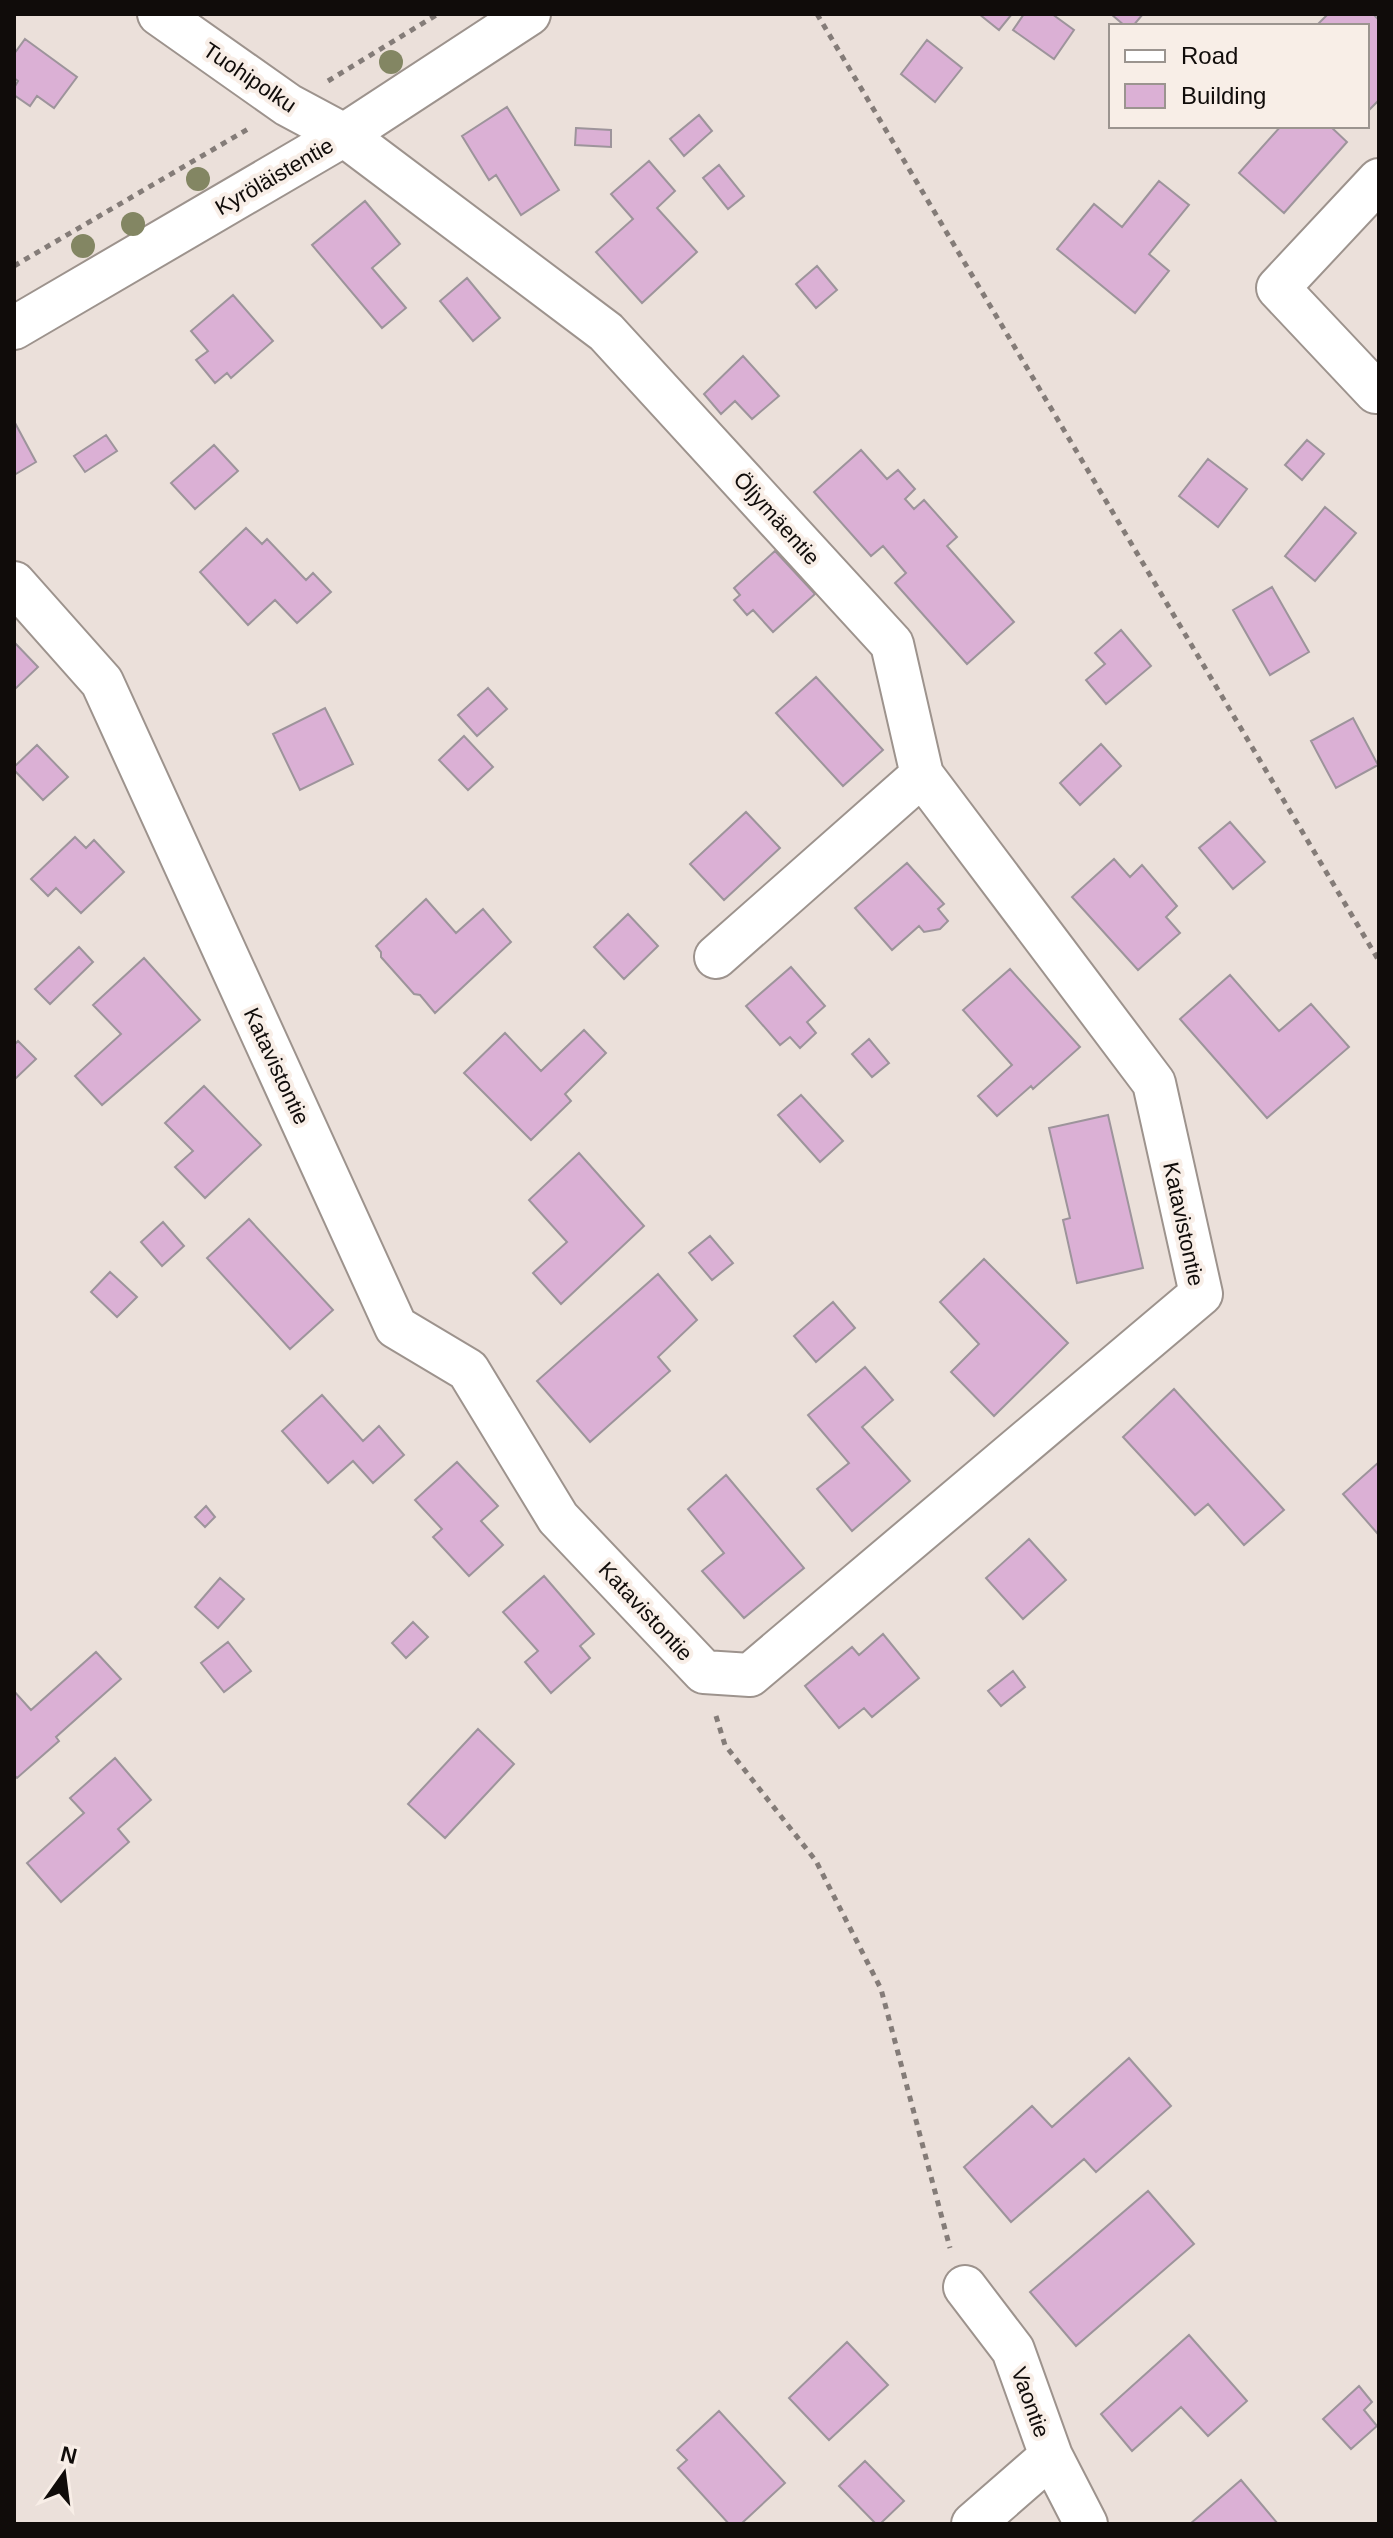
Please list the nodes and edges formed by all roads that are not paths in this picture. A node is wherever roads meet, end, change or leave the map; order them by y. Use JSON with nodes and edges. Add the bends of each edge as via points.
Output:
{"nodes":[{"id":1,"x":159,"y":14,"type":"edge"},
{"id":2,"x":529,"y":14,"type":"edge"},
{"id":3,"x":344,"y":135,"type":"junction"},
{"id":4,"x":1379,"y":180,"type":"edge"},
{"id":5,"x":14,"y":328,"type":"edge"},
{"id":6,"x":1376,"y":392,"type":"dead end"},
{"id":7,"x":14,"y":583,"type":"edge"},
{"id":8,"x":922,"y":775,"type":"junction"},
{"id":9,"x":716,"y":957,"type":"dead end"},
{"id":10,"x":965,"y":2287,"type":"road end"},
{"id":11,"x":1051,"y":2456,"type":"junction"},
{"id":12,"x":973,"y":2524,"type":"edge"},
{"id":13,"x":1086,"y":2524,"type":"edge"}],
"edges":[{"from":1,"to":3,"type":"street","name":"Tuohipolku","via":[[288,105]]},
{"from":2,"to":3,"type":"street","name":"Kyröläistentie"},
{"from":3,"to":5,"type":"street","name":"Kyröläistentie"},
{"from":3,"to":8,"type":"street","name":"Öljymäentie","via":[[606,332],[892,644]]},
{"from":4,"to":6,"type":"street","via":[[1278,288]]},
{"from":7,"to":8,"type":"street","name":"Katavistontie","via":[[102,682],[396,1327],[468,1370],[558,1518],[704,1672],[750,1675],[1201,1294],[1154,1083]]},
{"from":8,"to":9,"type":"street"},
{"from":10,"to":11,"type":"street","name":"Vaontie","via":[[1013,2350]]},
{"from":11,"to":12,"type":"street"},
{"from":11,"to":13,"type":"street","name":"Vaontie"}]}
